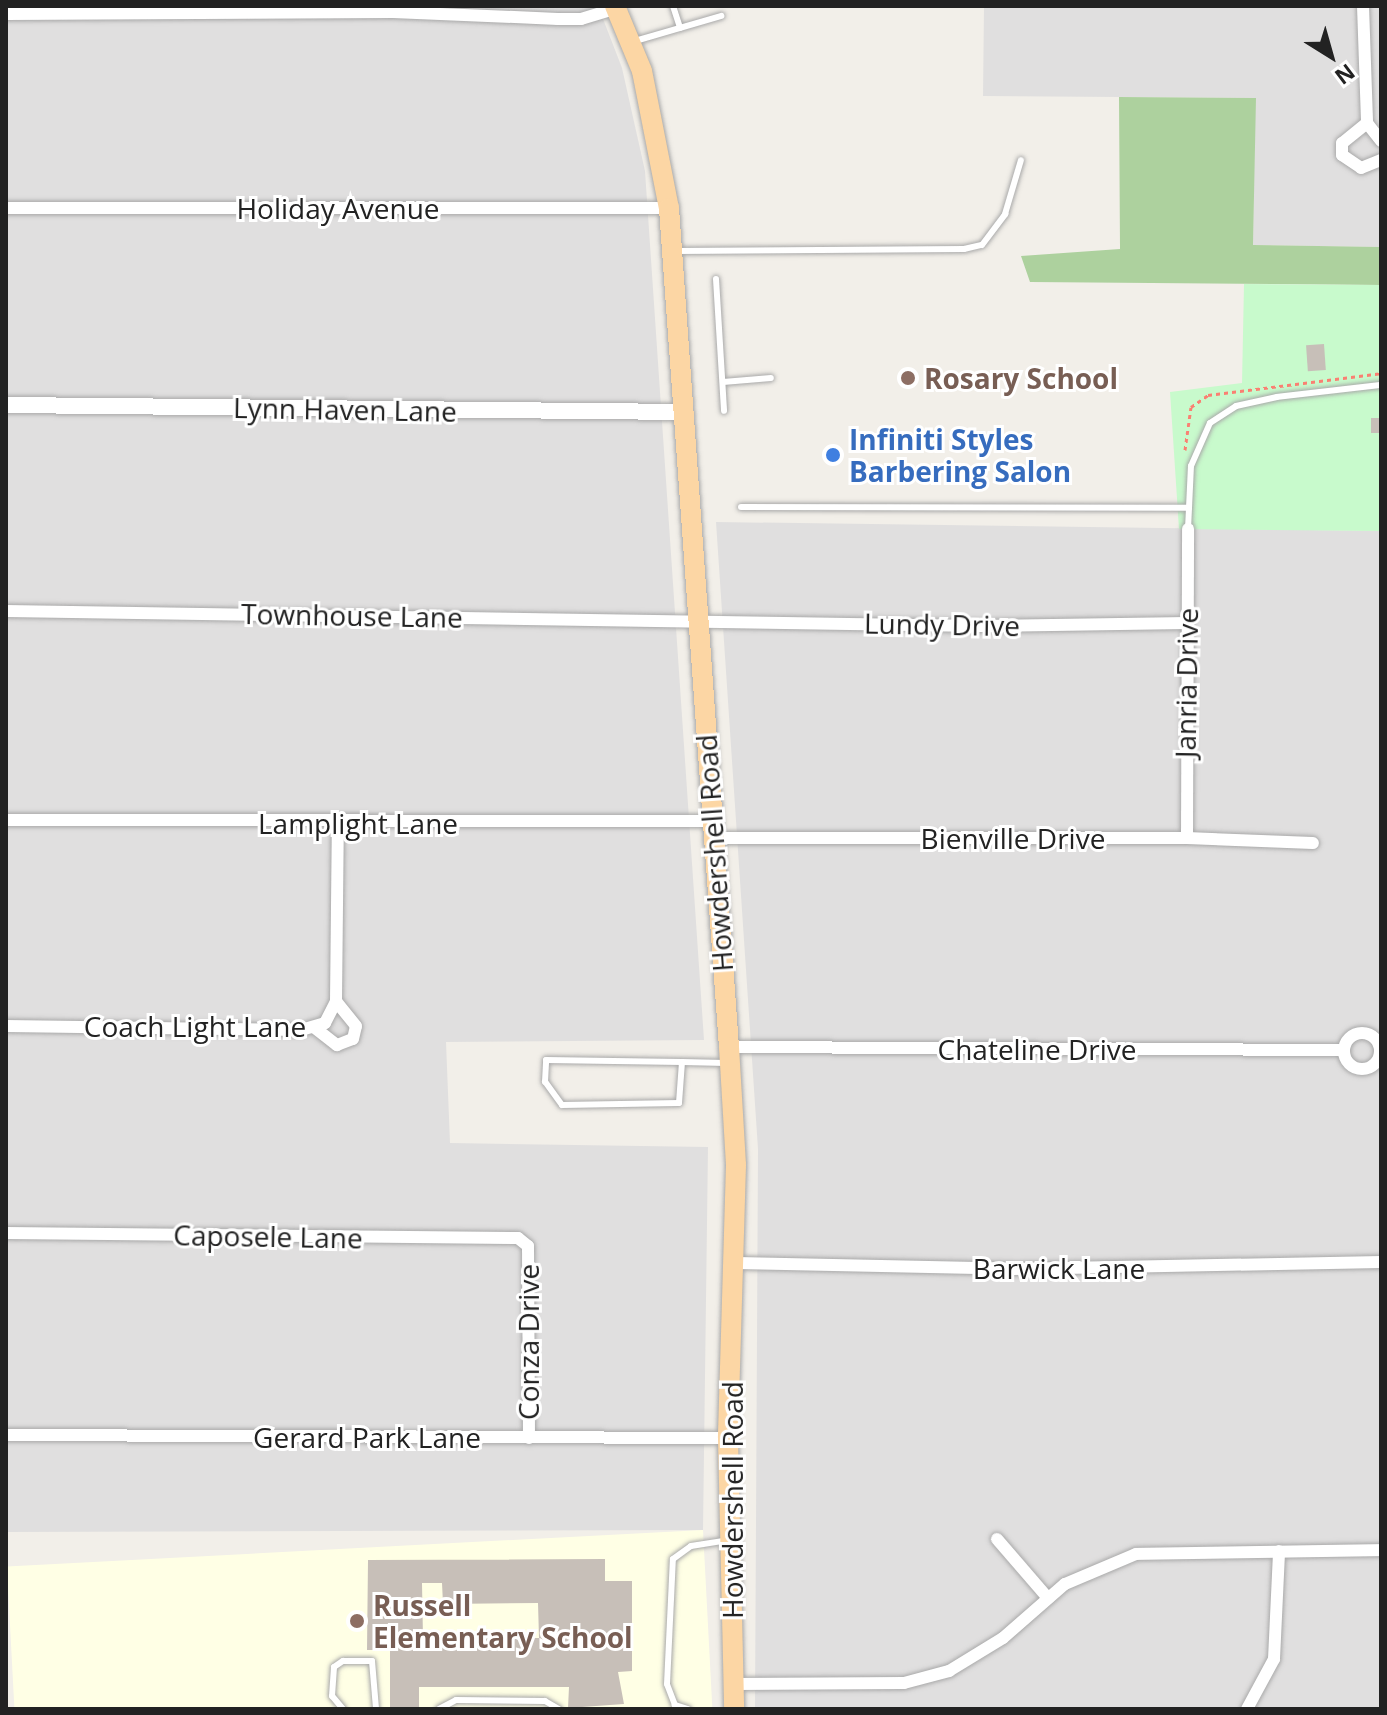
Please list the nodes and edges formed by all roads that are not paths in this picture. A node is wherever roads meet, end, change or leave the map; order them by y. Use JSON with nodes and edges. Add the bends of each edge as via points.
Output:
{"nodes":[{"id":1,"x":673,"y":6,"type":"edge"},
{"id":2,"x":1363,"y":6,"type":"edge"},
{"id":3,"x":616,"y":7,"type":"edge"},
{"id":4,"x":392,"y":9,"type":"edge"},
{"id":5,"x":6,"y":14,"type":"edge"},
{"id":6,"x":721,"y":16,"type":"dead end"},
{"id":7,"x":680,"y":28,"type":"junction"},
{"id":8,"x":631,"y":42,"type":"junction"},
{"id":9,"x":1367,"y":123,"type":"junction"},
{"id":10,"x":1378,"y":138,"type":"edge"},
{"id":11,"x":1021,"y":160,"type":"dead end"},
{"id":12,"x":1381,"y":160,"type":"edge"},
{"id":13,"x":6,"y":208,"type":"edge"},
{"id":14,"x":669,"y":208,"type":"junction"},
{"id":15,"x":673,"y":251,"type":"junction"},
{"id":16,"x":716,"y":279,"type":"dead end"},
{"id":17,"x":771,"y":378,"type":"dead end"},
{"id":18,"x":723,"y":382,"type":"junction"},
{"id":19,"x":1381,"y":385,"type":"edge"},
{"id":20,"x":6,"y":405,"type":"edge"},
{"id":21,"x":724,"y":411,"type":"dead end"},
{"id":22,"x":683,"y":412,"type":"junction"},
{"id":23,"x":741,"y":507,"type":"dead end"},
{"id":24,"x":1189,"y":508,"type":"junction"},
{"id":25,"x":1188,"y":529,"type":"joint"},
{"id":26,"x":6,"y":611,"type":"edge"},
{"id":27,"x":697,"y":622,"type":"junction"},
{"id":28,"x":1187,"y":623,"type":"junction"},
{"id":29,"x":6,"y":820,"type":"edge"},
{"id":30,"x":338,"y":824,"type":"junction"},
{"id":31,"x":711,"y":830,"type":"junction"},
{"id":32,"x":1187,"y":838,"type":"junction"},
{"id":33,"x":1313,"y":843,"type":"dead end"},
{"id":34,"x":336,"y":1001,"type":"junction"},
{"id":35,"x":6,"y":1026,"type":"edge"},
{"id":36,"x":315,"y":1028,"type":"junction"},
{"id":37,"x":1344,"y":1050,"type":"dead end"},
{"id":38,"x":730,"y":1055,"type":"junction"},
{"id":39,"x":682,"y":1062,"type":"junction"},
{"id":40,"x":6,"y":1233,"type":"edge"},
{"id":41,"x":528,"y":1246,"type":"joint"},
{"id":42,"x":1381,"y":1262,"type":"edge"},
{"id":43,"x":737,"y":1263,"type":"junction"},
{"id":44,"x":6,"y":1435,"type":"edge"},
{"id":45,"x":529,"y":1438,"type":"junction"},
{"id":46,"x":728,"y":1438,"type":"junction"},
{"id":47,"x":997,"y":1539,"type":"dead end"},
{"id":48,"x":731,"y":1540,"type":"junction"},
{"id":49,"x":1381,"y":1550,"type":"edge"},
{"id":50,"x":1279,"y":1551,"type":"junction"},
{"id":51,"x":1048,"y":1598,"type":"junction"},
{"id":52,"x":735,"y":1684,"type":"junction"},
{"id":53,"x":675,"y":1705,"type":"junction"},
{"id":54,"x":343,"y":1709,"type":"edge"},
{"id":55,"x":376,"y":1709,"type":"edge"},
{"id":56,"x":439,"y":1709,"type":"edge"},
{"id":57,"x":559,"y":1709,"type":"edge"},
{"id":58,"x":666,"y":1709,"type":"edge"},
{"id":59,"x":688,"y":1709,"type":"edge"},
{"id":60,"x":734,"y":1709,"type":"edge"},
{"id":61,"x":1247,"y":1709,"type":"edge"}],
"edges":[{"from":1,"to":7,"type":"lane"},
{"from":2,"to":9,"type":"street"},
{"from":3,"to":4,"type":"street","via":[[581,19]]},
{"from":3,"to":8,"type":"main road","name":"Howdershell Road"},
{"from":4,"to":5,"type":"street"},
{"from":6,"to":7,"type":"lane"},
{"from":7,"to":8,"type":"lane"},
{"from":8,"to":14,"type":"main road","name":"Howdershell Road","via":[[642,71]]},
{"from":9,"to":10,"type":"street"},
{"from":9,"to":12,"type":"street","via":[[1342,143],[1342,155],[1361,168]]},
{"from":11,"to":15,"type":"lane","via":[[996,232],[973,247]]},
{"from":13,"to":14,"type":"street","name":"Holiday Avenue"},
{"from":14,"to":15,"type":"main road","name":"Howdershell Road"},
{"from":15,"to":22,"type":"main road","name":"Howdershell Road"},
{"from":16,"to":18,"type":"lane"},
{"from":17,"to":18,"type":"lane"},
{"from":18,"to":21,"type":"lane"},
{"from":19,"to":24,"type":"lane","via":[[1309,391],[1236,406],[1210,423],[1200,438],[1191,466]]},
{"from":20,"to":22,"type":"street","name":"Lynn Haven Lane"},
{"from":22,"to":27,"type":"main road","name":"Howdershell Road"},
{"from":23,"to":24,"type":"lane"},
{"from":24,"to":25,"type":"lane"},
{"from":25,"to":28,"type":"street","name":"Janria Drive"},
{"from":26,"to":27,"type":"street","name":"Townhouse Lane","via":[[638,617]]},
{"from":27,"to":28,"type":"street","name":"Lundy Drive"},
{"from":27,"to":31,"type":"main road","name":"Howdershell Road"},
{"from":28,"to":32,"type":"street","name":"Janria Drive"},
{"from":29,"to":30,"type":"street","name":"Lamplight Lane"},
{"from":30,"to":31,"type":"street","name":"Lamplight Lane"},
{"from":30,"to":34,"type":"street","name":"Coach Light Lane"},
{"from":31,"to":32,"type":"street","name":"Bienville Drive"},
{"from":31,"to":38,"type":"main road","name":"Howdershell Road"},
{"from":32,"to":33,"type":"street","name":"Bienville Drive"},
{"from":34,"to":36,"type":"street","name":"Coach Light Lane","via":[[332,1015]]},
{"from":34,"to":36,"type":"street","via":[[356,1026],[353,1039],[337,1045]]},
{"from":35,"to":36,"type":"street","name":"Coach Light Lane"},
{"from":37,"to":38,"type":"street","name":"Chateline Drive"},
{"from":38,"to":39,"type":"lane"},
{"from":38,"to":43,"type":"main road","name":"Howdershell Road"},
{"from":39,"to":39,"type":"lane","via":[[546,1060],[545,1082],[562,1105],[679,1103]]},
{"from":40,"to":41,"type":"street","name":"Caposele Lane","via":[[518,1238]]},
{"from":41,"to":45,"type":"street","name":"Conza Drive"},
{"from":42,"to":43,"type":"street","name":"Barwick Lane","via":[[1013,1269]]},
{"from":43,"to":46,"type":"main road","name":"Howdershell Road"},
{"from":44,"to":45,"type":"street","name":"Gerard Park Lane"},
{"from":45,"to":46,"type":"street","name":"Gerard Park Lane"},
{"from":46,"to":48,"type":"main road","name":"Howdershell Road"},
{"from":47,"to":51,"type":"street"},
{"from":48,"to":52,"type":"main road","name":"Howdershell Road"},
{"from":48,"to":53,"type":"lane","via":[[691,1546],[673,1559],[667,1684]]},
{"from":49,"to":50,"type":"street"},
{"from":50,"to":51,"type":"street","via":[[1136,1554],[1099,1566]]},
{"from":50,"to":61,"type":"street","via":[[1274,1659]]},
{"from":51,"to":52,"type":"street","via":[[986,1650],[928,1678],[867,1685]]},
{"from":52,"to":60,"type":"main road","name":"Howdershell Road"},
{"from":53,"to":58,"type":"lane"},
{"from":53,"to":59,"type":"lane"},
{"from":54,"to":55,"type":"lane","via":[[332,1696],[334,1667],[343,1661],[372,1661]]},
{"from":56,"to":57,"type":"lane","via":[[456,1700],[545,1701]]}]}
